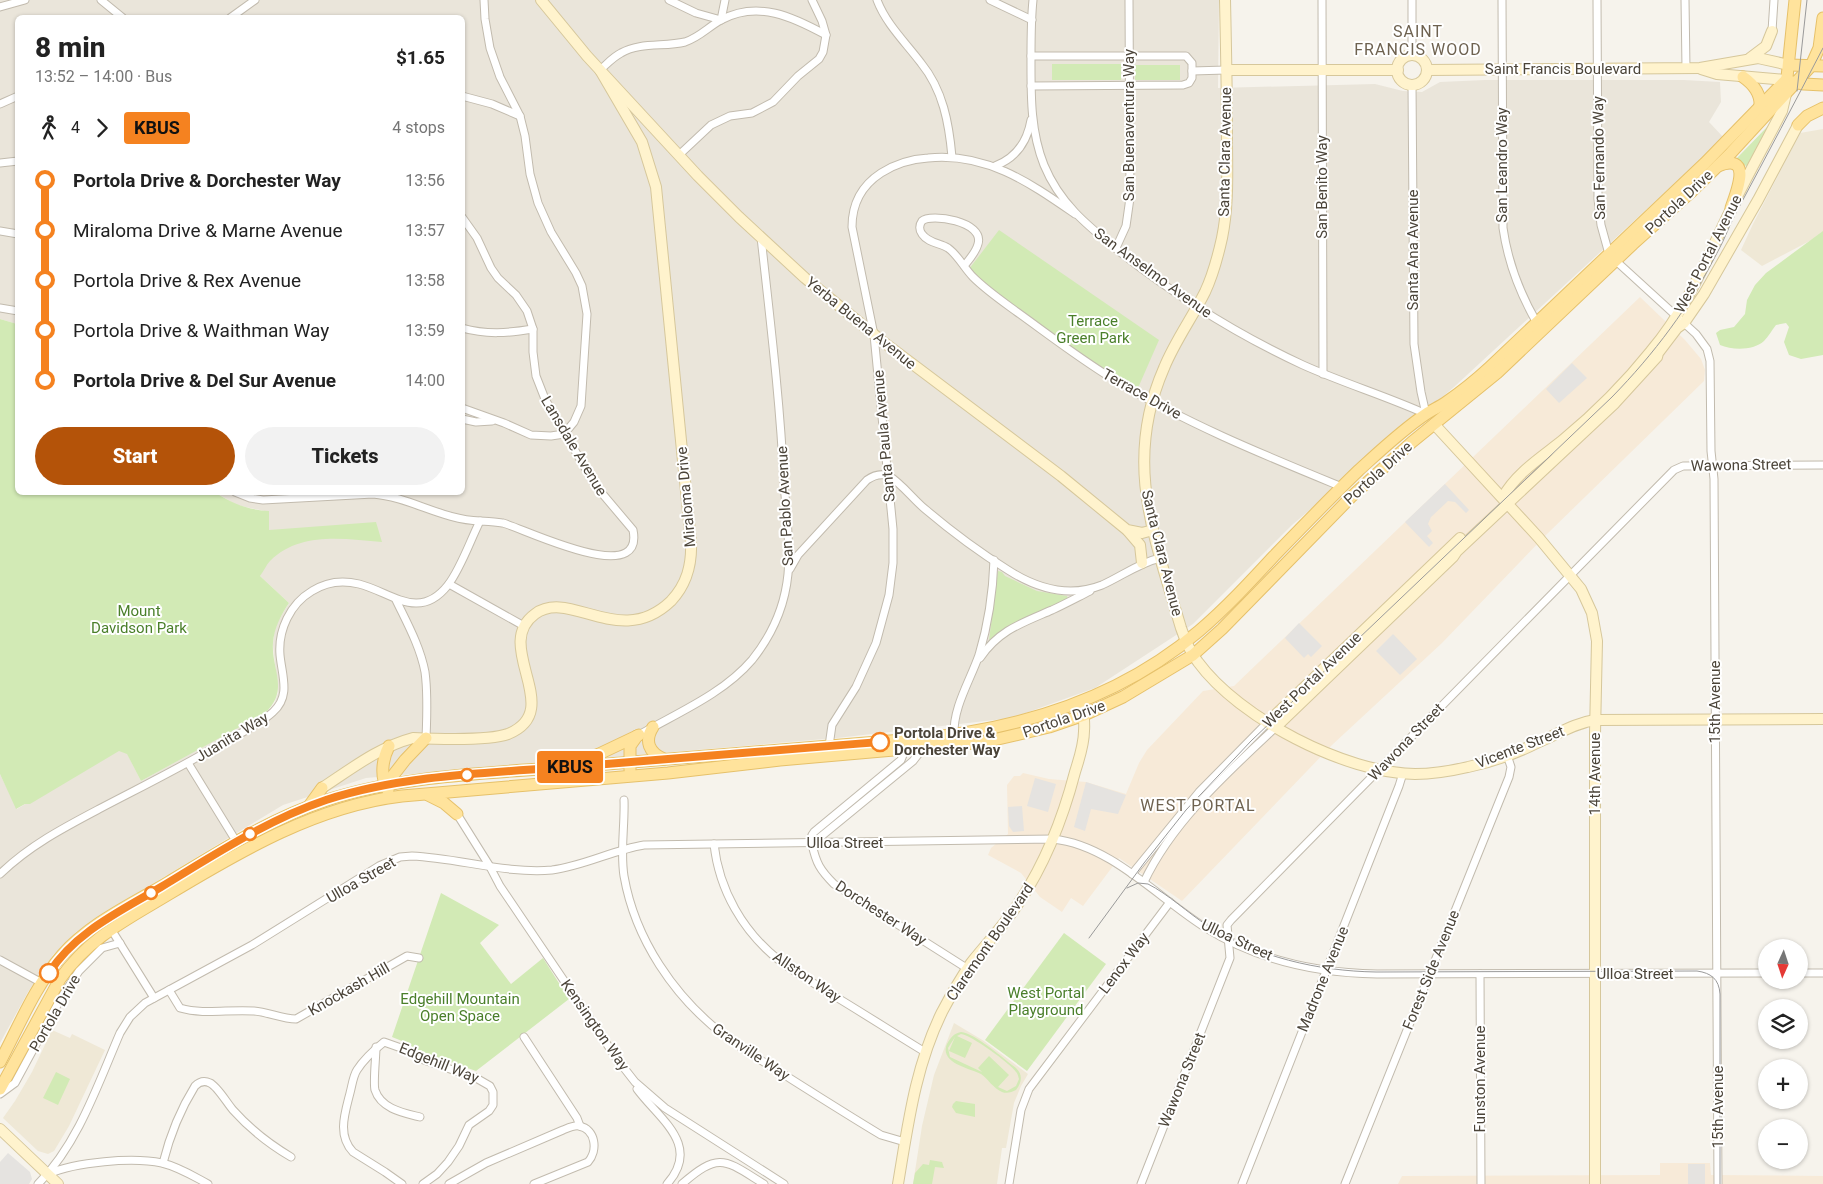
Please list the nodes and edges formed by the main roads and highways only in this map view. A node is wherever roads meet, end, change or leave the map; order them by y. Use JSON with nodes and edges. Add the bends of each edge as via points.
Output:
{"nodes":[{"id":1,"x":1795,"y":0,"type":"edge"},
{"id":2,"x":1823,"y":18,"type":"edge"},
{"id":3,"x":1789,"y":65,"type":"junction"},
{"id":4,"x":1811,"y":66,"type":"junction"},
{"id":5,"x":1823,"y":66,"type":"edge"},
{"id":6,"x":1740,"y":76,"type":"road end"},
{"id":7,"x":1791,"y":81,"type":"junction"},
{"id":8,"x":1823,"y":85,"type":"edge"},
{"id":9,"x":1760,"y":106,"type":"junction"},
{"id":10,"x":1823,"y":108,"type":"edge"},
{"id":11,"x":1798,"y":125,"type":"road end"},
{"id":12,"x":1718,"y":166,"type":"junction"},
{"id":13,"x":1731,"y":208,"type":"road end"},
{"id":14,"x":1613,"y":257,"type":"junction"},
{"id":15,"x":1426,"y":414,"type":"junction"},
{"id":16,"x":1434,"y":424,"type":"junction"},
{"id":17,"x":653,"y":727,"type":"road end"},
{"id":18,"x":426,"y":738,"type":"road end"},
{"id":19,"x":389,"y":746,"type":"road end"},
{"id":20,"x":664,"y":759,"type":"junction"},
{"id":21,"x":630,"y":762,"type":"junction"},
{"id":22,"x":555,"y":768,"type":"junction"},
{"id":23,"x":631,"y":776,"type":"junction"},
{"id":24,"x":386,"y":786,"type":"junction"},
{"id":25,"x":322,"y":788,"type":"road end"},
{"id":26,"x":464,"y":791,"type":"junction"},
{"id":27,"x":426,"y":794,"type":"junction"},
{"id":28,"x":402,"y":796,"type":"junction"},
{"id":29,"x":368,"y":802,"type":"junction"},
{"id":30,"x":309,"y":806,"type":"junction"},
{"id":31,"x":0,"y":1062,"type":"edge"},
{"id":32,"x":0,"y":1088,"type":"edge"}],
"edges":[{"from":1,"to":3,"type":"main road"},
{"from":2,"to":4,"type":"main road","name":"Portola Drive","via":[[1820,48]]},
{"from":3,"to":4,"type":"main road"},
{"from":3,"to":7,"type":"main road"},
{"from":4,"to":5,"type":"main road"},
{"from":4,"to":7,"type":"main road","name":"Portola Drive"},
{"from":6,"to":9,"type":"main road","via":[[1756,88]]},
{"from":7,"to":8,"type":"main road"},
{"from":7,"to":9,"type":"main road","name":"Portola Drive"},
{"from":7,"to":12,"type":"main road","name":"Portola Drive","via":[[1786,94]]},
{"from":9,"to":14,"type":"main road","name":"Portola Drive"},
{"from":10,"to":11,"type":"main road"},
{"from":12,"to":13,"type":"main road","via":[[1732,163],[1741,173]]},
{"from":12,"to":14,"type":"main road","name":"Portola Drive"},
{"from":14,"to":15,"type":"main road","name":"Portola Drive","via":[[1476,379]]},
{"from":14,"to":16,"type":"main road","name":"Portola Drive","via":[[1497,373]]},
{"from":15,"to":16,"type":"main road"},
{"from":15,"to":20,"type":"main road","name":"Portola Drive","via":[[1342,487],[1227,606],[1186,642],[1134,676],[1082,701],[1017,723],[954,735]]},
{"from":16,"to":23,"type":"main road","name":"Portola Drive","via":[[1351,496],[1193,655],[1141,688],[1084,716],[1002,739]]},
{"from":17,"to":20,"type":"main road","via":[[648,737],[649,746]]},
{"from":18,"to":24,"type":"main road"},
{"from":19,"to":24,"type":"main road","via":[[383,765]]},
{"from":20,"to":21,"type":"main road","name":"Portola Drive"},
{"from":21,"to":22,"type":"main road","name":"Portola Drive"},
{"from":21,"to":22,"type":"main road","via":[[630,746],[639,735],[584,760]]},
{"from":21,"to":23,"type":"main road"},
{"from":22,"to":24,"type":"main road","name":"Portola Drive"},
{"from":23,"to":26,"type":"main road","name":"Portola Drive"},
{"from":24,"to":28,"type":"main road","via":[[394,794]]},
{"from":24,"to":29,"type":"main road"},
{"from":24,"to":30,"type":"main road","name":"Portola Drive"},
{"from":25,"to":30,"type":"main road"},
{"from":26,"to":27,"type":"main road","name":"Portola Drive"},
{"from":26,"to":27,"type":"main road","via":[[455,798],[457,814]]},
{"from":27,"to":28,"type":"main road","name":"Portola Drive"},
{"from":28,"to":29,"type":"main road","name":"Portola Drive"},
{"from":29,"to":32,"type":"main road","name":"Portola Drive","via":[[308,820],[250,847],[95,940],[60,980]]},
{"from":30,"to":31,"type":"main road","name":"Portola Drive","via":[[236,841],[88,932],[62,955],[42,982]]}]}
